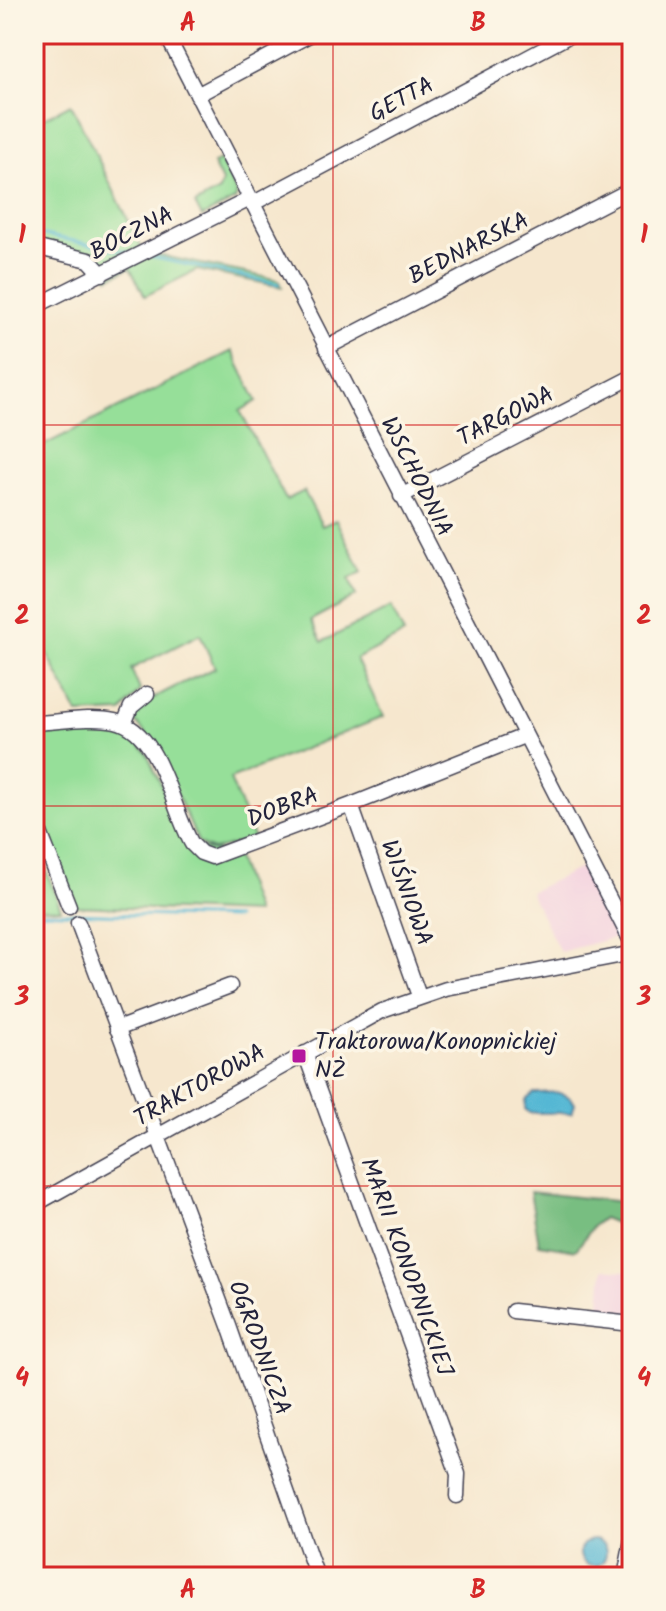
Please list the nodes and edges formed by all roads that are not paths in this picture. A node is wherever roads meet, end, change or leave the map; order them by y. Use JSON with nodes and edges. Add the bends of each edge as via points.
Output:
{"nodes":[{"id":1,"x":166,"y":34,"type":"edge"},
{"id":2,"x":311,"y":34,"type":"edge"},
{"id":3,"x":572,"y":34,"type":"edge"},
{"id":4,"x":197,"y":95,"type":"junction"},
{"id":5,"x":632,"y":189,"type":"edge"},
{"id":6,"x":251,"y":201,"type":"junction"},
{"id":7,"x":34,"y":247,"type":"edge"},
{"id":8,"x":102,"y":274,"type":"junction"},
{"id":9,"x":34,"y":307,"type":"edge"},
{"id":10,"x":326,"y":348,"type":"junction"},
{"id":11,"x":632,"y":377,"type":"edge"},
{"id":12,"x":401,"y":496,"type":"junction"},
{"id":13,"x":147,"y":694,"type":"dead end"},
{"id":14,"x":34,"y":723,"type":"edge"},
{"id":15,"x":124,"y":724,"type":"junction"},
{"id":16,"x":524,"y":736,"type":"junction"},
{"id":17,"x":351,"y":805,"type":"junction"},
{"id":18,"x":34,"y":817,"type":"edge"},
{"id":19,"x":69,"y":906,"type":"dead end"},
{"id":20,"x":78,"y":923,"type":"dead end"},
{"id":21,"x":631,"y":938,"type":"edge"},
{"id":22,"x":628,"y":960,"type":"edge"},
{"id":23,"x":230,"y":986,"type":"dead end"},
{"id":24,"x":419,"y":996,"type":"junction"},
{"id":25,"x":117,"y":1029,"type":"junction"},
{"id":26,"x":305,"y":1053,"type":"junction"},
{"id":27,"x":158,"y":1135,"type":"junction"},
{"id":28,"x":34,"y":1205,"type":"edge"},
{"id":29,"x":513,"y":1311,"type":"dead end"},
{"id":30,"x":632,"y":1324,"type":"edge"},
{"id":31,"x":457,"y":1496,"type":"dead end"},
{"id":32,"x":632,"y":1540,"type":"edge"},
{"id":33,"x":317,"y":1577,"type":"edge"},
{"id":34,"x":625,"y":1577,"type":"edge"}],
"edges":[{"from":1,"to":4,"type":"street","name":"WSCHODNIA"},
{"from":2,"to":4,"type":"street"},
{"from":3,"to":6,"type":"street","name":"GETTA"},
{"from":4,"to":6,"type":"street","name":"WSCHODNIA"},
{"from":5,"to":10,"type":"street","name":"BEDNARSKA"},
{"from":6,"to":8,"type":"street","name":"BOCZNA"},
{"from":6,"to":10,"type":"street","name":"WSCHODNIA"},
{"from":7,"to":8,"type":"street","via":[[89,260]]},
{"from":8,"to":9,"type":"street","name":"BOCZNA"},
{"from":10,"to":12,"type":"street","name":"WSCHODNIA"},
{"from":11,"to":12,"type":"street","name":"TARGOWA"},
{"from":12,"to":16,"type":"street","name":"WSCHODNIA"},
{"from":13,"to":15,"type":"street","via":[[131,707]]},
{"from":14,"to":15,"type":"street"},
{"from":15,"to":17,"type":"street","name":"DOBRA","via":[[150,747],[185,831],[205,855],[219,856]]},
{"from":16,"to":17,"type":"street","name":"DOBRA"},
{"from":16,"to":21,"type":"street","name":"WSCHODNIA"},
{"from":17,"to":24,"type":"street","name":"WIŚNIOWA"},
{"from":18,"to":19,"type":"street"},
{"from":20,"to":25,"type":"street","name":"OGRODNICZA"},
{"from":21,"to":22,"type":"street","via":[[624,945]]},
{"from":22,"to":24,"type":"street","name":"TRAKTOROWA"},
{"from":23,"to":25,"type":"street"},
{"from":24,"to":26,"type":"street","name":"TRAKTOROWA"},
{"from":25,"to":27,"type":"street","name":"OGRODNICZA"},
{"from":26,"to":27,"type":"street","name":"TRAKTOROWA"},
{"from":26,"to":31,"type":"street","name":"MARII KONOPNICKIEJ","via":[[458,1474]]},
{"from":27,"to":28,"type":"street","name":"TRAKTOROWA"},
{"from":27,"to":33,"type":"street","name":"OGRODNICZA"},
{"from":29,"to":30,"type":"street"},
{"from":32,"to":34,"type":"street"}]}
